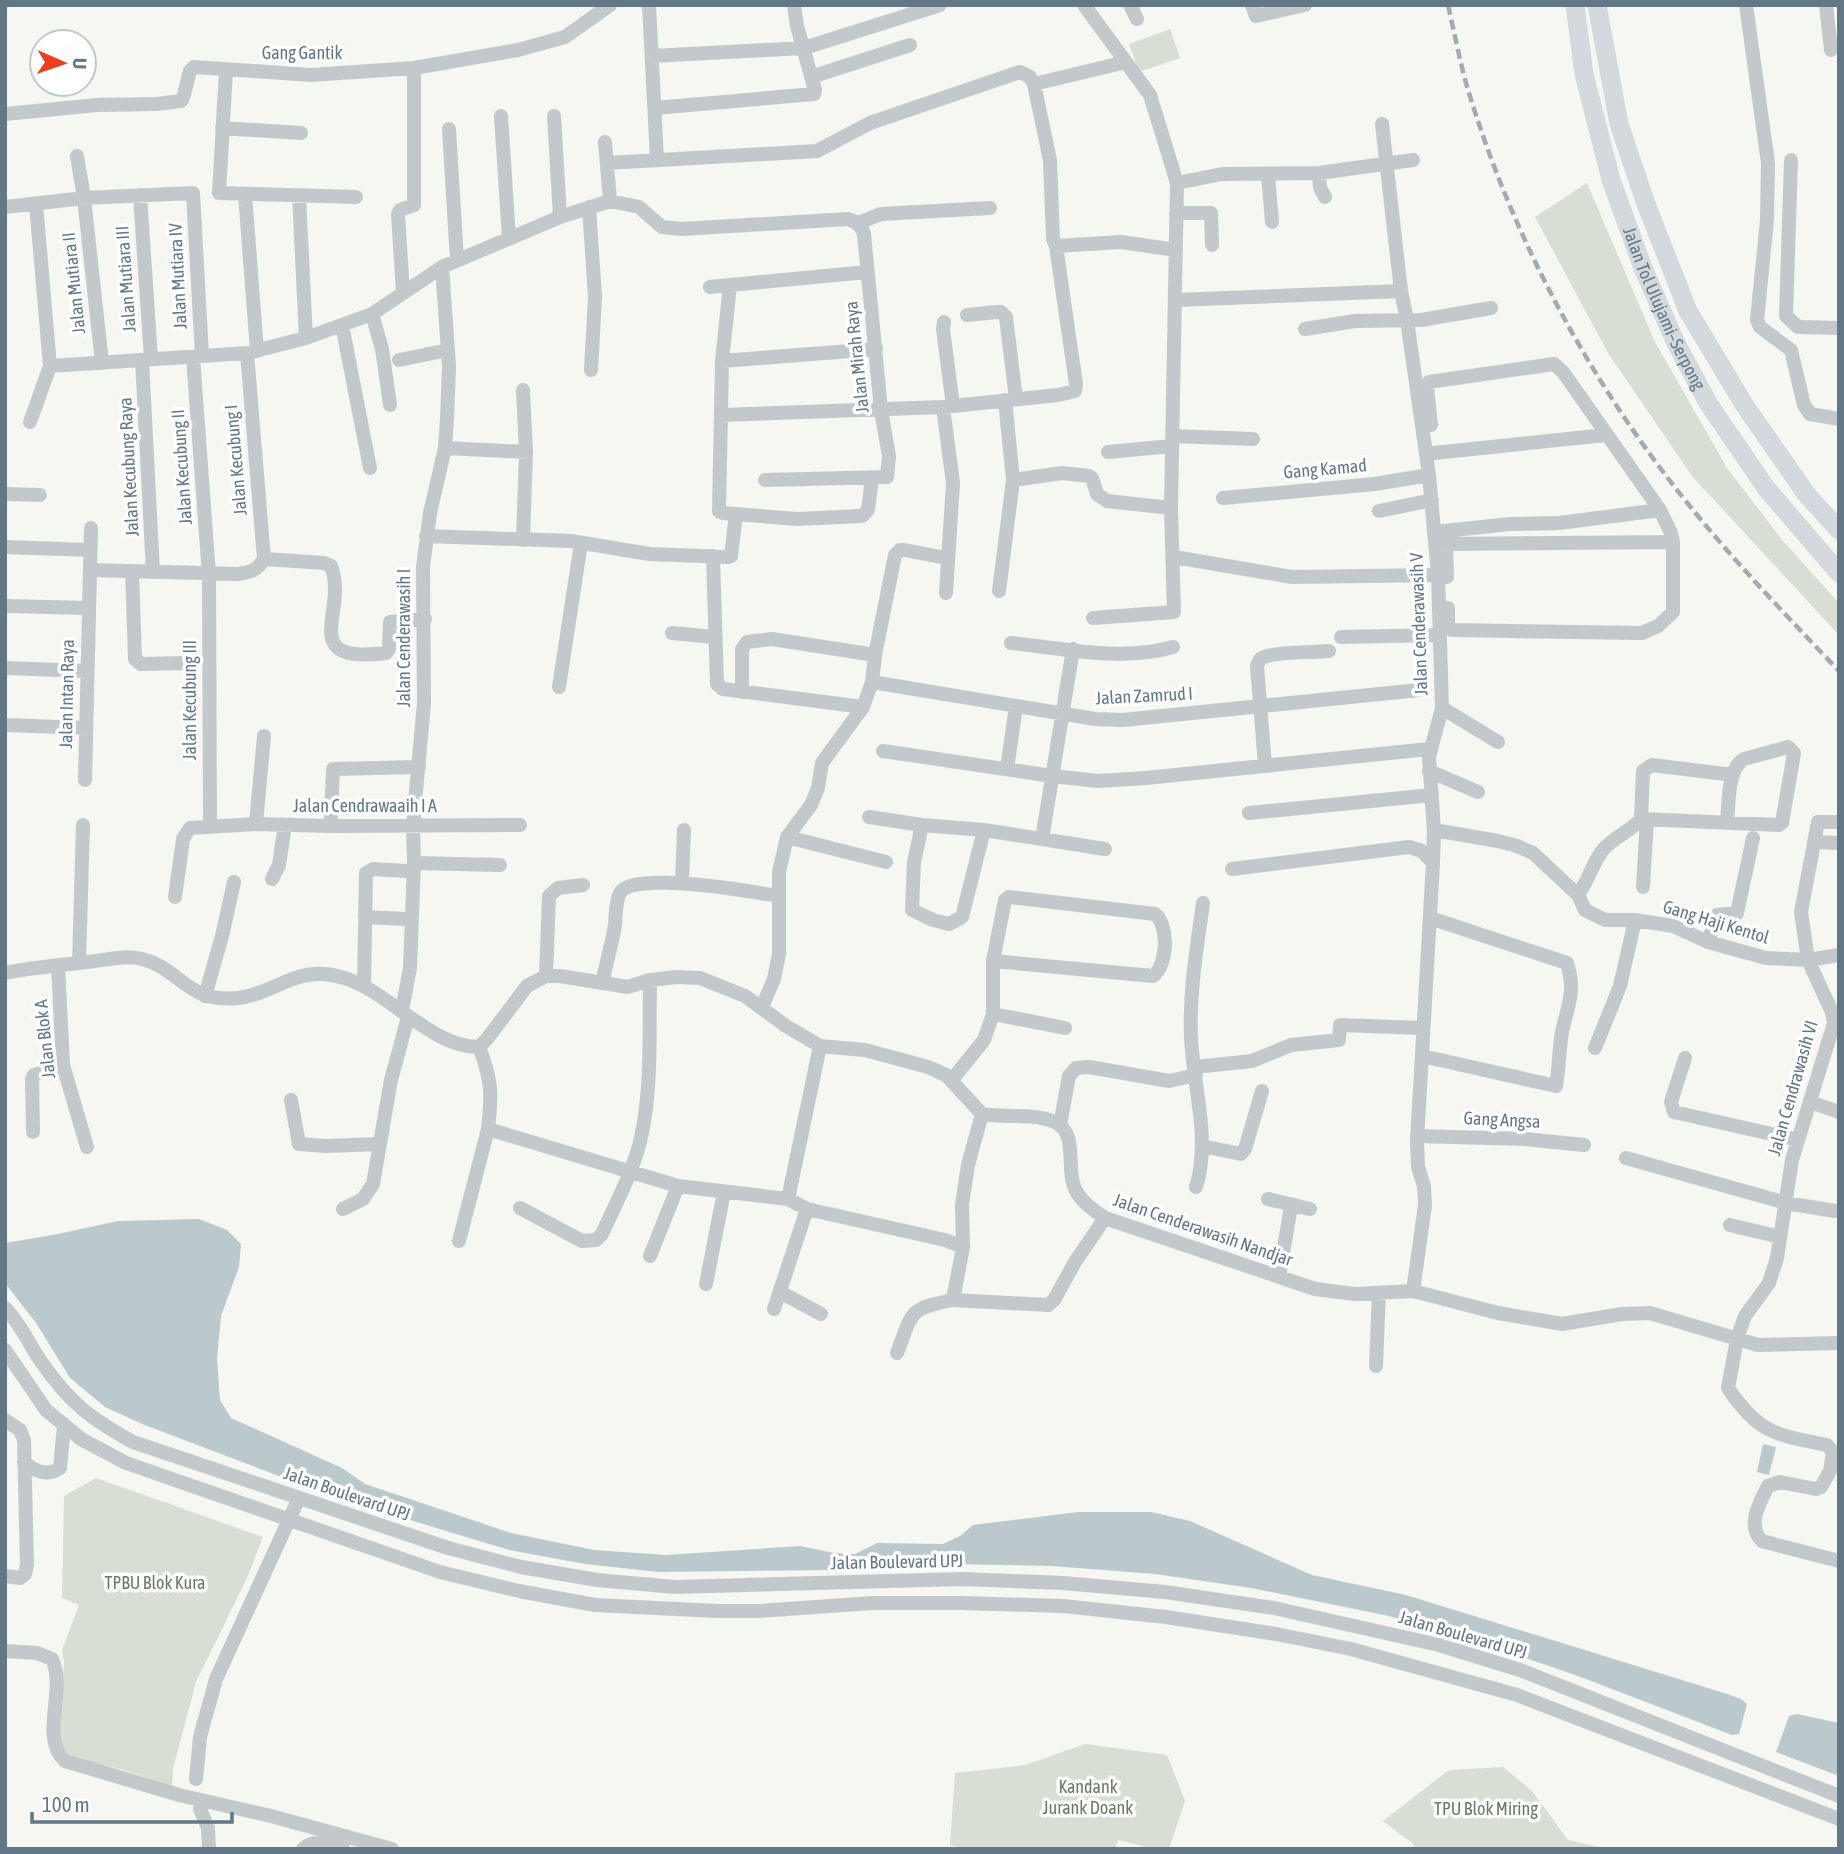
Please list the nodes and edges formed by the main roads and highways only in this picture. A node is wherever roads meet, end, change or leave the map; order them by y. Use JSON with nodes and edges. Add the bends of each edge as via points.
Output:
{"nodes":[{"id":1,"x":1575,"y":5,"type":"edge"},
{"id":2,"x":1597,"y":5,"type":"edge"},
{"id":3,"x":1839,"y":530,"type":"edge"},
{"id":4,"x":1839,"y":573,"type":"edge"}],
"edges":[{"from":1,"to":4,"type":"highway","name":"Jalan Tol Ulujami–Serpong","via":[[1584,74],[1611,180],[1675,341],[1708,403],[1766,488]]},
{"from":2,"to":3,"type":"highway","name":"Jalan Tol Ulujami–Serpong","via":[[1619,124],[1688,311],[1745,406],[1807,495]]}]}
